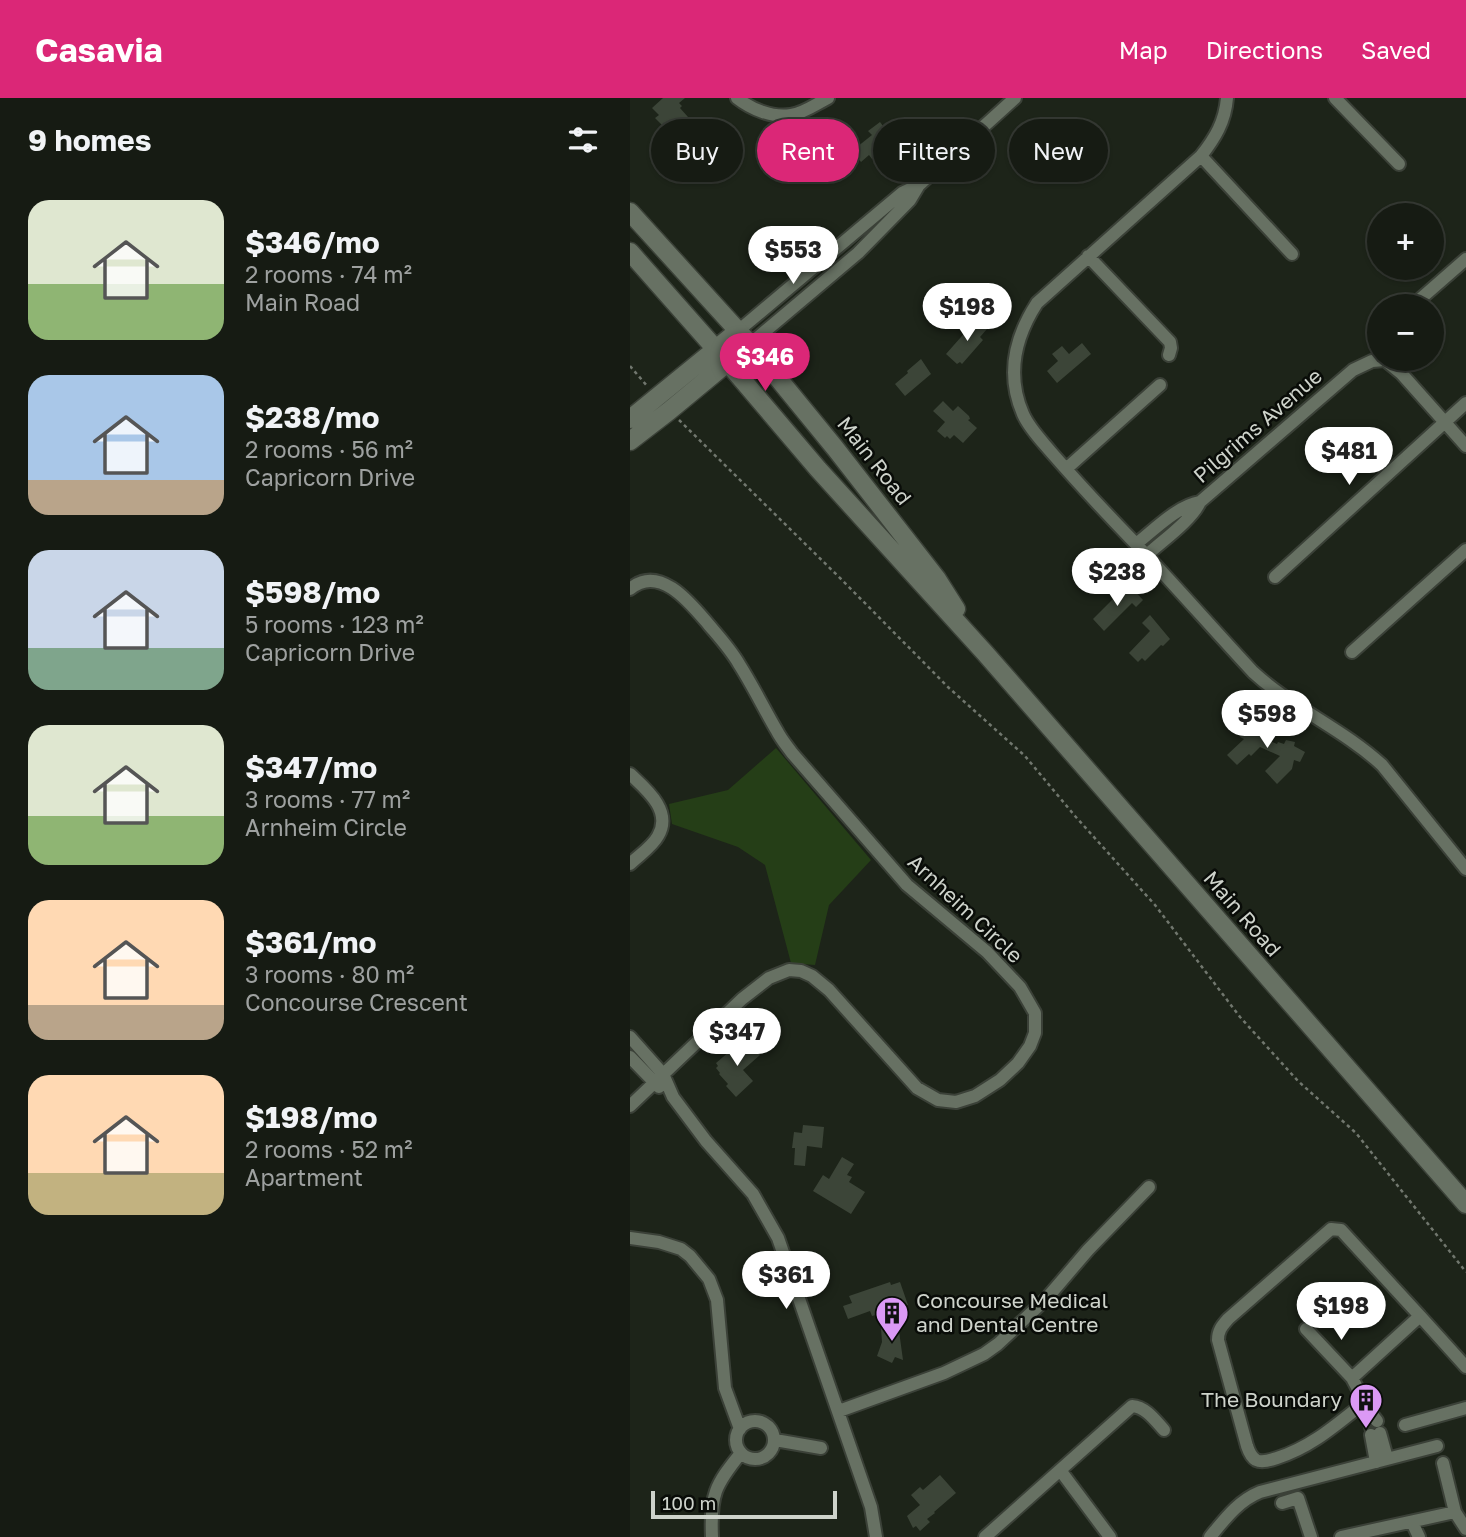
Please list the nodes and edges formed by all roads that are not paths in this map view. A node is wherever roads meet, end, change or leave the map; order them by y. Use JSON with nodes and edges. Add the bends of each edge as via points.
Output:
{"nodes":[{"id":1,"x":737,"y":98,"type":"edge"},
{"id":2,"x":828,"y":98,"type":"edge"},
{"id":3,"x":1015,"y":98,"type":"edge"},
{"id":4,"x":1227,"y":98,"type":"edge"},
{"id":5,"x":1335,"y":98,"type":"edge"},
{"id":6,"x":1201,"y":156,"type":"junction"},
{"id":7,"x":1399,"y":164,"type":"dead end"},
{"id":8,"x":630,"y":212,"type":"edge"},
{"id":9,"x":630,"y":252,"type":"edge"},
{"id":10,"x":1292,"y":254,"type":"dead end"},
{"id":11,"x":1088,"y":256,"type":"junction"},
{"id":12,"x":1466,"y":258,"type":"edge"},
{"id":13,"x":1426,"y":294,"type":"edge"},
{"id":14,"x":744,"y":338,"type":"junction"},
{"id":15,"x":1169,"y":355,"type":"dead end"},
{"id":16,"x":722,"y":356,"type":"junction"},
{"id":17,"x":1367,"y":363,"type":"edge"},
{"id":18,"x":1399,"y":371,"type":"edge"},
{"id":19,"x":1160,"y":385,"type":"dead end"},
{"id":20,"x":663,"y":404,"type":"junction"},
{"id":21,"x":1466,"y":404,"type":"edge"},
{"id":22,"x":630,"y":419,"type":"edge"},
{"id":23,"x":1445,"y":422,"type":"junction"},
{"id":24,"x":630,"y":441,"type":"edge"},
{"id":25,"x":1466,"y":446,"type":"edge"},
{"id":26,"x":1066,"y":469,"type":"junction"},
{"id":27,"x":1200,"y":502,"type":"junction"},
{"id":28,"x":1136,"y":544,"type":"junction"},
{"id":29,"x":1466,"y":550,"type":"edge"},
{"id":30,"x":1147,"y":555,"type":"junction"},
{"id":31,"x":1275,"y":577,"type":"dead end"},
{"id":32,"x":630,"y":589,"type":"edge"},
{"id":33,"x":1352,"y":652,"type":"dead end"},
{"id":34,"x":985,"y":653,"type":"junction"},
{"id":35,"x":630,"y":774,"type":"edge"},
{"id":36,"x":630,"y":864,"type":"edge"},
{"id":37,"x":1466,"y":869,"type":"edge"},
{"id":38,"x":630,"y":1037,"type":"edge"},
{"id":39,"x":630,"y":1057,"type":"edge"},
{"id":40,"x":659,"y":1079,"type":"junction"},
{"id":41,"x":630,"y":1106,"type":"edge"},
{"id":42,"x":1149,"y":1187,"type":"dead end"},
{"id":43,"x":1466,"y":1204,"type":"edge"},
{"id":44,"x":630,"y":1238,"type":"edge"},
{"id":45,"x":1420,"y":1316,"type":"junction"},
{"id":46,"x":1306,"y":1329,"type":"dead end"},
{"id":47,"x":1466,"y":1367,"type":"edge"},
{"id":48,"x":1352,"y":1378,"type":"junction"},
{"id":49,"x":1466,"y":1408,"type":"edge"},
{"id":50,"x":839,"y":1411,"type":"junction"},
{"id":51,"x":1372,"y":1421,"type":"junction"},
{"id":52,"x":1405,"y":1425,"type":"dead end"},
{"id":53,"x":740,"y":1429,"type":"junction"},
{"id":54,"x":1164,"y":1430,"type":"dead end"},
{"id":55,"x":775,"y":1440,"type":"junction"},
{"id":56,"x":1437,"y":1446,"type":"dead end"},
{"id":57,"x":821,"y":1448,"type":"dead end"},
{"id":58,"x":741,"y":1453,"type":"junction"},
{"id":59,"x":1381,"y":1460,"type":"junction"},
{"id":60,"x":1443,"y":1463,"type":"dead end"},
{"id":61,"x":1060,"y":1470,"type":"junction"},
{"id":62,"x":1282,"y":1503,"type":"dead end"},
{"id":63,"x":1455,"y":1512,"type":"junction"},
{"id":64,"x":1412,"y":1522,"type":"junction"},
{"id":65,"x":1466,"y":1530,"type":"edge"},
{"id":66,"x":1364,"y":1535,"type":"edge"},
{"id":67,"x":712,"y":1537,"type":"edge"},
{"id":68,"x":876,"y":1537,"type":"edge"},
{"id":69,"x":985,"y":1537,"type":"edge"},
{"id":70,"x":1110,"y":1537,"type":"edge"},
{"id":71,"x":1210,"y":1537,"type":"edge"},
{"id":72,"x":1311,"y":1537,"type":"edge"},
{"id":73,"x":1341,"y":1537,"type":"edge"},
{"id":74,"x":1419,"y":1537,"type":"edge"}],
"edges":[{"from":1,"to":2,"type":"street","via":[[763,112],[791,115]]},
{"from":3,"to":14,"type":"street","via":[[919,185],[902,193]]},
{"from":4,"to":6,"type":"street","via":[[1218,132]]},
{"from":5,"to":7,"type":"street"},
{"from":6,"to":10,"type":"street"},
{"from":6,"to":11,"type":"street"},
{"from":8,"to":14,"type":"main road","name":"Main Road"},
{"from":9,"to":16,"type":"main road","name":"Main Road"},
{"from":11,"to":15,"type":"street","via":[[1170,342]]},
{"from":11,"to":26,"type":"street","via":[[1037,303],[1019,337],[1015,356],[1016,395],[1023,413]]},
{"from":12,"to":13,"type":"street"},
{"from":14,"to":16,"type":"main road"},
{"from":14,"to":34,"type":"main road","name":"Main Road","via":[[937,579]]},
{"from":16,"to":20,"type":"main road"},
{"from":16,"to":34,"type":"main road","name":"Main Road","via":[[827,480]]},
{"from":17,"to":27,"type":"street","name":"Pilgrims Avenue","via":[[1353,370]]},
{"from":18,"to":23,"type":"street","name":"Pilgrims Avenue"},
{"from":19,"to":26,"type":"street"},
{"from":20,"to":22,"type":"main road"},
{"from":20,"to":24,"type":"main road"},
{"from":21,"to":23,"type":"street"},
{"from":23,"to":25,"type":"street","name":"Pilgrims Avenue"},
{"from":23,"to":31,"type":"street"},
{"from":26,"to":28,"type":"street"},
{"from":27,"to":28,"type":"street","name":"Pilgrims Avenue","via":[[1182,508]]},
{"from":27,"to":30,"type":"street","name":"Pilgrims Avenue","via":[[1189,518]]},
{"from":28,"to":30,"type":"street"},
{"from":29,"to":33,"type":"street"},
{"from":30,"to":37,"type":"street","via":[[1267,685],[1382,765]]},
{"from":32,"to":40,"type":"street","name":"Arnheim Circle","via":[[635,584],[660,582],[687,599],[738,662],[792,753],[906,885],[1001,966],[1035,1013],[1030,1046],[1000,1080],[975,1096],[956,1102],[938,1100],[917,1088],[829,990],[801,971],[789,970],[748,994]]},
{"from":34,"to":43,"type":"main road","name":"Main Road"},
{"from":35,"to":36,"type":"street","via":[[657,801],[662,821],[653,844]]},
{"from":38,"to":40,"type":"street"},
{"from":39,"to":40,"type":"street"},
{"from":40,"to":41,"type":"street"},
{"from":40,"to":50,"type":"street","via":[[752,1194],[778,1238]]},
{"from":42,"to":50,"type":"street","via":[[1047,1298],[991,1349],[944,1373]]},
{"from":44,"to":53,"type":"street","via":[[681,1249],[709,1279],[717,1300],[725,1388]]},
{"from":45,"to":47,"type":"street"},
{"from":45,"to":48,"type":"street"},
{"from":45,"to":51,"type":"street","via":[[1341,1230],[1331,1228],[1218,1333],[1247,1446],[1255,1459],[1272,1460]]},
{"from":46,"to":48,"type":"street"},
{"from":48,"to":51,"type":"street"},
{"from":49,"to":52,"type":"street"},
{"from":50,"to":68,"type":"street","via":[[871,1507]]},
{"from":51,"to":59,"type":"street"},
{"from":53,"to":55,"type":"street","via":[[758,1421],[770,1428]]},
{"from":53,"to":58,"type":"street","via":[[736,1441]]},
{"from":54,"to":61,"type":"street","via":[[1145,1410],[1132,1406]]},
{"from":55,"to":57,"type":"street"},
{"from":55,"to":58,"type":"street","via":[[765,1457],[753,1460]]},
{"from":56,"to":59,"type":"street"},
{"from":58,"to":67,"type":"street","via":[[717,1487]]},
{"from":59,"to":71,"type":"street","via":[[1250,1496]]},
{"from":60,"to":63,"type":"street"},
{"from":61,"to":69,"type":"street"},
{"from":61,"to":70,"type":"street"},
{"from":62,"to":72,"type":"street","via":[[1298,1499]]},
{"from":63,"to":64,"type":"street"},
{"from":63,"to":65,"type":"street"},
{"from":64,"to":66,"type":"street"},
{"from":64,"to":74,"type":"street"},
{"from":66,"to":73,"type":"street"}]}
